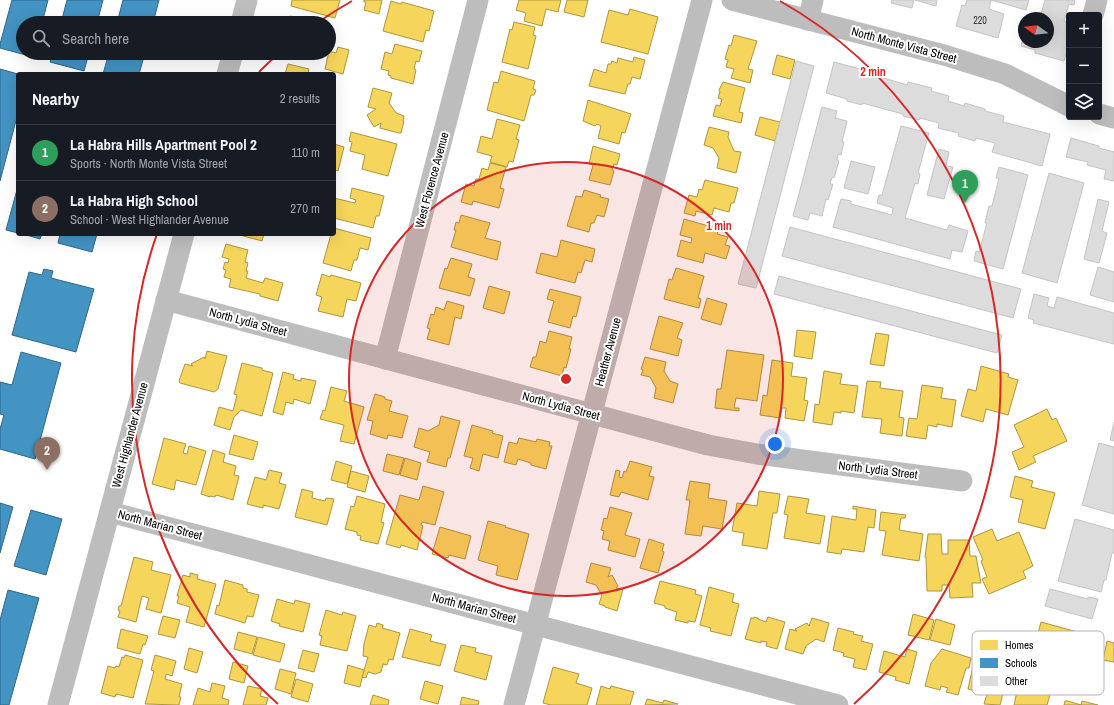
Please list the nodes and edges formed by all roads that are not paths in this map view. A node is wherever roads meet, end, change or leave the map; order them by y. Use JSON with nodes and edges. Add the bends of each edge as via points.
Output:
{"nodes":[{"id":1,"x":247,"y":0,"type":"edge"},
{"id":2,"x":478,"y":0,"type":"edge"},
{"id":3,"x":702,"y":0,"type":"edge"},
{"id":4,"x":732,"y":0,"type":"edge"},
{"id":5,"x":1097,"y":0,"type":"edge"},
{"id":6,"x":811,"y":10,"type":"edge"},
{"id":7,"x":1094,"y":12,"type":"edge"},
{"id":8,"x":243,"y":16,"type":"edge"},
{"id":9,"x":231,"y":60,"type":"edge"},
{"id":10,"x":228,"y":72,"type":"edge"},
{"id":11,"x":1066,"y":104,"type":"edge"},
{"id":12,"x":1102,"y":115,"type":"edge"},
{"id":13,"x":1114,"y":118,"type":"edge"},
{"id":14,"x":183,"y":236,"type":"edge"},
{"id":15,"x":166,"y":300,"type":"junction"},
{"id":16,"x":385,"y":359,"type":"junction"},
{"id":17,"x":591,"y":415,"type":"junction"},
{"id":18,"x":962,"y":481,"type":"dead end"},
{"id":19,"x":110,"y":512,"type":"junction"},
{"id":20,"x":535,"y":625,"type":"junction"},
{"id":21,"x":58,"y":705,"type":"edge"},
{"id":22,"x":514,"y":705,"type":"edge"},
{"id":23,"x":838,"y":705,"type":"edge"}],
"edges":[{"from":1,"to":8,"type":"street"},
{"from":2,"to":16,"type":"street","name":"West Florence Avenue"},
{"from":3,"to":17,"type":"street","name":"Heather Avenue"},
{"from":4,"to":6,"type":"street","name":"North Monte Vista Street"},
{"from":5,"to":7,"type":"street"},
{"from":6,"to":11,"type":"street","name":"North Monte Vista Street","via":[[1005,74]]},
{"from":9,"to":10,"type":"street"},
{"from":12,"to":13,"type":"street"},
{"from":14,"to":15,"type":"street","name":"West Highlander Avenue"},
{"from":15,"to":16,"type":"street","name":"North Lydia Street"},
{"from":15,"to":19,"type":"street","name":"West Highlander Avenue"},
{"from":16,"to":17,"type":"street","name":"North Lydia Street"},
{"from":17,"to":18,"type":"street","name":"North Lydia Street","via":[[708,445],[757,454]]},
{"from":17,"to":20,"type":"street","name":"Heather Avenue"},
{"from":19,"to":20,"type":"street","name":"North Marian Street"},
{"from":19,"to":21,"type":"street","name":"West Highlander Avenue"},
{"from":20,"to":22,"type":"street","name":"Heather Avenue"},
{"from":20,"to":23,"type":"street","name":"North Marian Street"}]}
